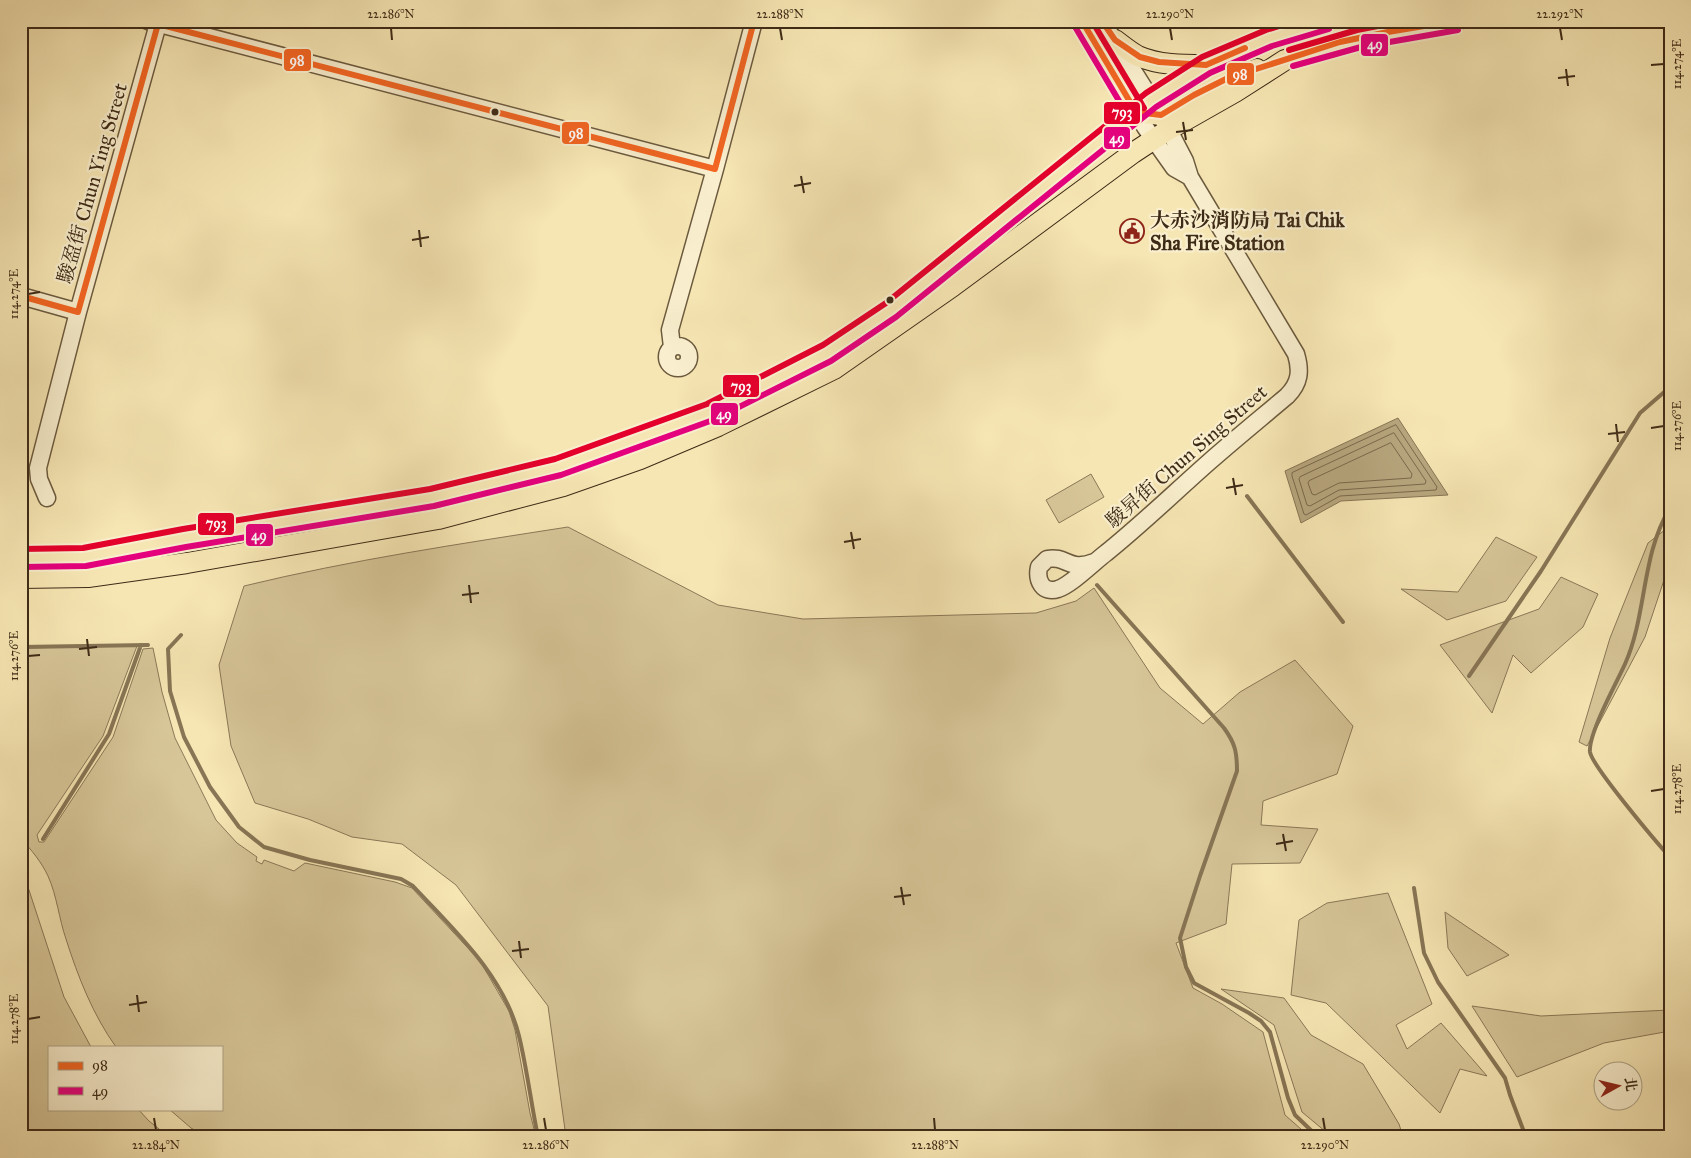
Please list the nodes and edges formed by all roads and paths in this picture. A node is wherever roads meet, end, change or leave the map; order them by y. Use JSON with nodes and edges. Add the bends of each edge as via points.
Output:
{"nodes":[{"id":1,"x":754,"y":21,"type":"edge"},
{"id":2,"x":1082,"y":21,"type":"edge"},
{"id":3,"x":1102,"y":21,"type":"edge"},
{"id":4,"x":1326,"y":21,"type":"edge"},
{"id":5,"x":1456,"y":21,"type":"edge"},
{"id":6,"x":153,"y":23,"type":"edge"},
{"id":7,"x":1115,"y":40,"type":"junction"},
{"id":8,"x":1206,"y":64,"type":"junction"},
{"id":9,"x":1136,"y":112,"type":"junction"},
{"id":10,"x":1159,"y":121,"type":"junction"},
{"id":11,"x":715,"y":169,"type":"junction"},
{"id":12,"x":21,"y":296,"type":"edge"},
{"id":13,"x":78,"y":312,"type":"junction"},
{"id":14,"x":672,"y":347,"type":"dead end"},
{"id":15,"x":47,"y":498,"type":"dead end"},
{"id":16,"x":21,"y":558,"type":"edge"},
{"id":17,"x":1094,"y":562,"type":"dead end"},
{"id":18,"x":21,"y":578,"type":"edge"}],
"edges":[{"from":1,"to":11,"type":"street"},
{"from":2,"to":9,"type":"street"},
{"from":3,"to":7,"type":"street"},
{"from":4,"to":8,"type":"main road","via":[[1269,38]]},
{"from":5,"to":10,"type":"main road","via":[[1359,38],[1285,60],[1235,92]]},
{"from":6,"to":11,"type":"street"},
{"from":6,"to":13,"type":"street","name":"駿盈街 Chun Ying Street"},
{"from":7,"to":8,"type":"main road","via":[[1149,60]]},
{"from":7,"to":10,"type":"street"},
{"from":8,"to":10,"type":"main road"},
{"from":9,"to":10,"type":"main road"},
{"from":9,"to":10,"type":"street"},
{"from":9,"to":16,"type":"main road","via":[[891,310],[827,353],[710,412],[558,467],[432,498],[84,558]]},
{"from":10,"to":17,"type":"street","name":"駿昇街 Chun Sing Street","via":[[1296,354],[1300,376],[1287,396]]},
{"from":10,"to":18,"type":"main road","via":[[1133,153],[834,369],[718,426],[640,459],[563,486],[438,519],[88,577]]},
{"from":11,"to":14,"type":"street","via":[[670,330]]},
{"from":12,"to":13,"type":"street"},
{"from":13,"to":15,"type":"street","name":"駿盈街 Chun Ying Street","via":[[38,468]]}]}
